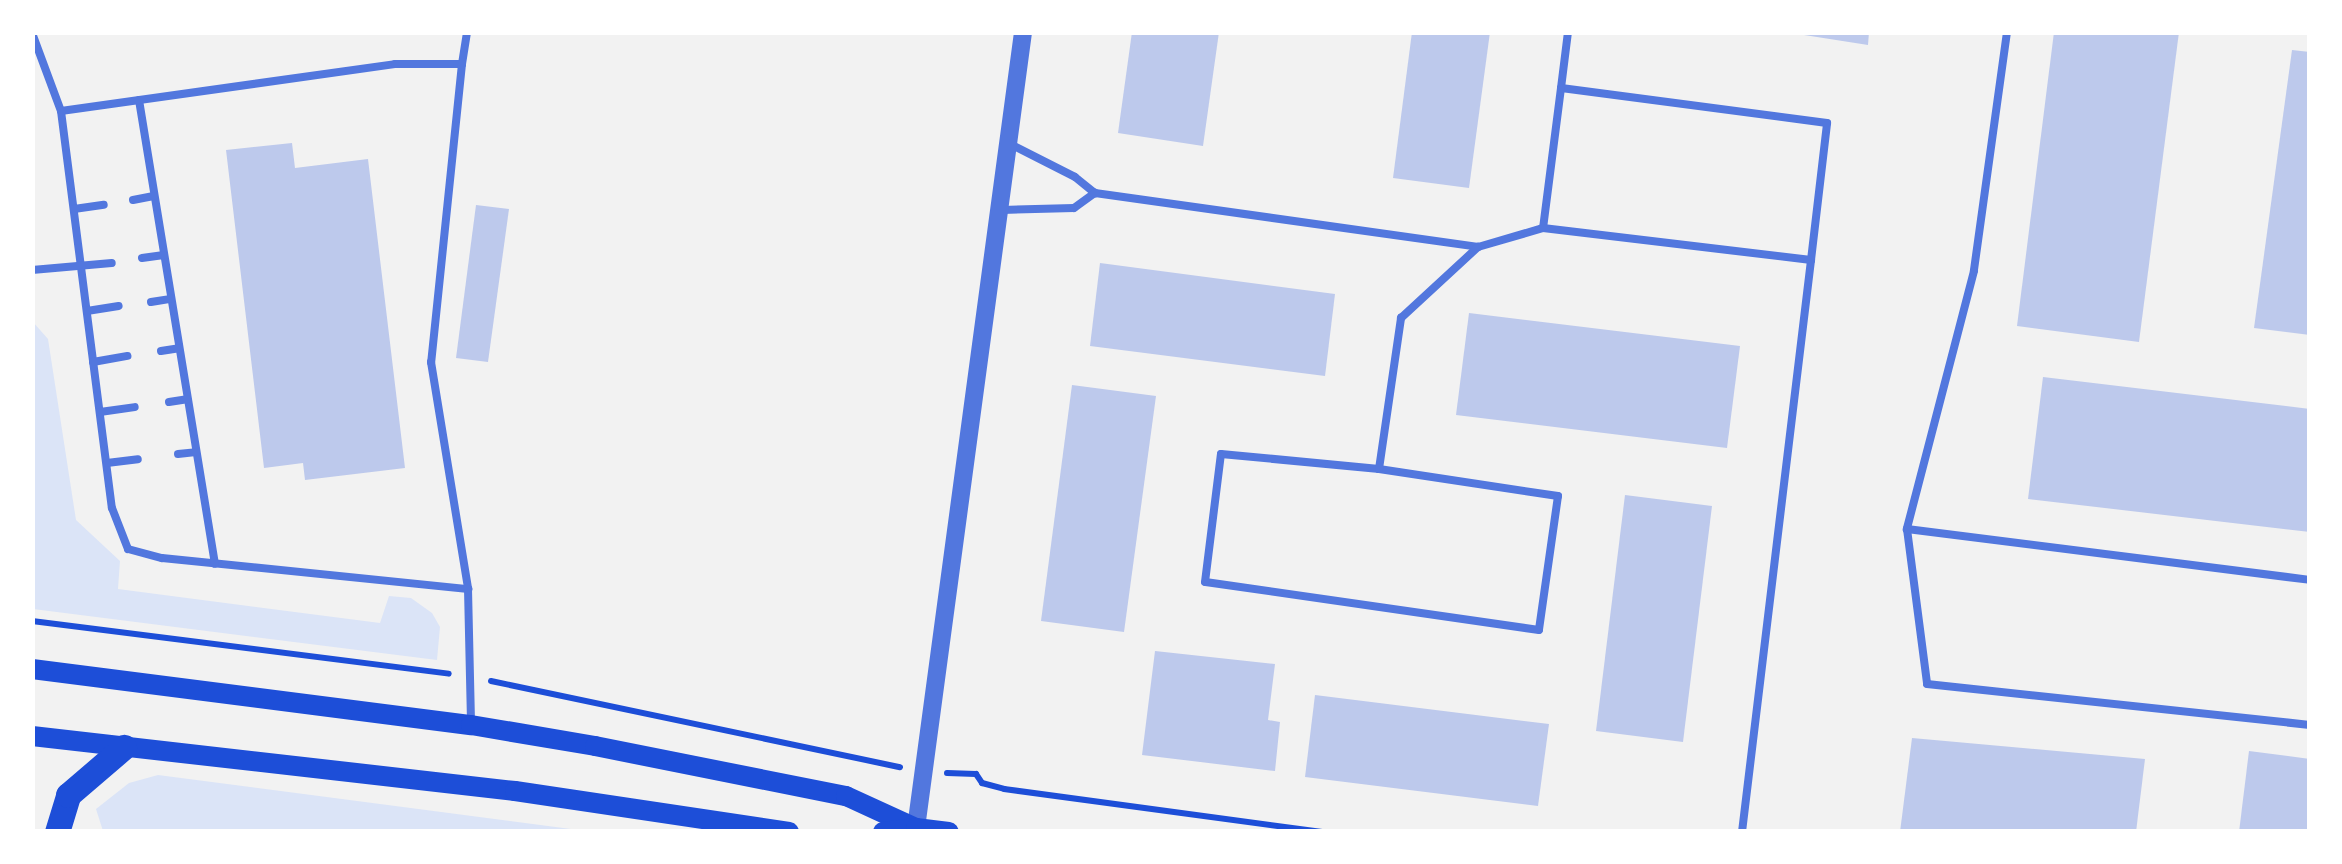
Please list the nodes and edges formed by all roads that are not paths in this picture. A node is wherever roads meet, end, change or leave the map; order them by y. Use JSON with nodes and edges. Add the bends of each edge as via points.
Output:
{"nodes":[{"id":1,"x":467,"y":32,"type":"edge"},
{"id":2,"x":1023,"y":32,"type":"edge"},
{"id":3,"x":1568,"y":32,"type":"edge"},
{"id":4,"x":2007,"y":32,"type":"edge"},
{"id":5,"x":32,"y":33,"type":"edge"},
{"id":6,"x":462,"y":64,"type":"junction"},
{"id":7,"x":1561,"y":88,"type":"junction"},
{"id":8,"x":139,"y":100,"type":"junction"},
{"id":9,"x":62,"y":111,"type":"junction"},
{"id":10,"x":1008,"y":143,"type":"junction"},
{"id":11,"x":1095,"y":193,"type":"junction"},
{"id":12,"x":154,"y":196,"type":"junction"},
{"id":13,"x":133,"y":200,"type":"dead end"},
{"id":14,"x":104,"y":204,"type":"dead end"},
{"id":15,"x":74,"y":209,"type":"junction"},
{"id":16,"x":1002,"y":210,"type":"junction"},
{"id":17,"x":1544,"y":228,"type":"junction"},
{"id":18,"x":1478,"y":247,"type":"junction"},
{"id":19,"x":164,"y":255,"type":"junction"},
{"id":20,"x":142,"y":258,"type":"dead end"},
{"id":21,"x":1811,"y":260,"type":"junction"},
{"id":22,"x":112,"y":262,"type":"dead end"},
{"id":23,"x":81,"y":267,"type":"junction"},
{"id":24,"x":35,"y":272,"type":"edge"},
{"id":25,"x":171,"y":299,"type":"junction"},
{"id":26,"x":151,"y":302,"type":"dead end"},
{"id":27,"x":119,"y":306,"type":"dead end"},
{"id":28,"x":87,"y":311,"type":"junction"},
{"id":29,"x":179,"y":348,"type":"junction"},
{"id":30,"x":160,"y":351,"type":"dead end"},
{"id":31,"x":127,"y":356,"type":"dead end"},
{"id":32,"x":94,"y":362,"type":"junction"},
{"id":33,"x":187,"y":399,"type":"junction"},
{"id":34,"x":169,"y":402,"type":"dead end"},
{"id":35,"x":135,"y":407,"type":"dead end"},
{"id":36,"x":100,"y":412,"type":"junction"},
{"id":37,"x":196,"y":452,"type":"junction"},
{"id":38,"x":178,"y":454,"type":"dead end"},
{"id":39,"x":138,"y":459,"type":"dead end"},
{"id":40,"x":106,"y":463,"type":"junction"},
{"id":41,"x":1379,"y":470,"type":"junction"},
{"id":42,"x":1907,"y":529,"type":"junction"},
{"id":43,"x":215,"y":564,"type":"junction"},
{"id":44,"x":2310,"y":580,"type":"edge"},
{"id":45,"x":468,"y":589,"type":"junction"},
{"id":46,"x":32,"y":669,"type":"edge"},
{"id":47,"x":471,"y":725,"type":"junction"},
{"id":48,"x":2310,"y":725,"type":"edge"},
{"id":49,"x":32,"y":736,"type":"edge"},
{"id":50,"x":124,"y":747,"type":"junction"},
{"id":51,"x":916,"y":828,"type":"junction"},
{"id":52,"x":57,"y":832,"type":"edge"},
{"id":53,"x":789,"y":832,"type":"edge"},
{"id":54,"x":884,"y":832,"type":"edge"},
{"id":55,"x":949,"y":832,"type":"edge"},
{"id":56,"x":1742,"y":832,"type":"edge"}],
"edges":[{"from":1,"to":6,"type":"lane"},
{"from":2,"to":10,"type":"street"},
{"from":3,"to":7,"type":"lane"},
{"from":4,"to":42,"type":"lane","via":[[1974,271]]},
{"from":5,"to":9,"type":"lane"},
{"from":6,"to":8,"type":"lane","via":[[394,64]]},
{"from":6,"to":45,"type":"lane","via":[[431,362]]},
{"from":7,"to":17,"type":"lane"},
{"from":7,"to":21,"type":"lane","via":[[1827,123]]},
{"from":8,"to":9,"type":"lane"},
{"from":8,"to":12,"type":"lane"},
{"from":9,"to":15,"type":"lane"},
{"from":10,"to":11,"type":"lane"},
{"from":10,"to":16,"type":"street"},
{"from":11,"to":16,"type":"lane","via":[[1074,208]]},
{"from":11,"to":18,"type":"lane"},
{"from":12,"to":13,"type":"lane"},
{"from":12,"to":19,"type":"lane"},
{"from":14,"to":15,"type":"lane"},
{"from":15,"to":23,"type":"lane"},
{"from":16,"to":51,"type":"street"},
{"from":17,"to":18,"type":"lane"},
{"from":17,"to":21,"type":"lane"},
{"from":18,"to":41,"type":"lane","via":[[1401,318]]},
{"from":19,"to":20,"type":"lane"},
{"from":19,"to":25,"type":"lane"},
{"from":21,"to":56,"type":"lane"},
{"from":22,"to":23,"type":"lane"},
{"from":23,"to":24,"type":"lane"},
{"from":23,"to":28,"type":"lane"},
{"from":25,"to":26,"type":"lane"},
{"from":25,"to":29,"type":"lane"},
{"from":27,"to":28,"type":"lane"},
{"from":28,"to":32,"type":"lane"},
{"from":29,"to":30,"type":"lane"},
{"from":29,"to":33,"type":"lane"},
{"from":31,"to":32,"type":"lane"},
{"from":32,"to":36,"type":"lane"},
{"from":33,"to":34,"type":"lane"},
{"from":33,"to":37,"type":"lane"},
{"from":35,"to":36,"type":"lane"},
{"from":36,"to":40,"type":"lane"},
{"from":37,"to":38,"type":"lane"},
{"from":37,"to":43,"type":"lane"},
{"from":39,"to":40,"type":"lane"},
{"from":40,"to":43,"type":"lane","via":[[112,508],[128,549]]},
{"from":41,"to":41,"type":"lane","via":[[1221,454],[1205,582],[1539,630],[1558,496]]},
{"from":42,"to":44,"type":"lane"},
{"from":42,"to":48,"type":"lane","via":[[1927,684]]},
{"from":43,"to":45,"type":"lane"},
{"from":45,"to":47,"type":"lane"},
{"from":46,"to":47,"type":"main road"},
{"from":47,"to":51,"type":"main road","via":[[846,796]]},
{"from":49,"to":50,"type":"main road"},
{"from":50,"to":52,"type":"main road","via":[[68,795]]},
{"from":50,"to":53,"type":"main road","via":[[515,791]]},
{"from":51,"to":54,"type":"main road"},
{"from":51,"to":55,"type":"main road"}]}
